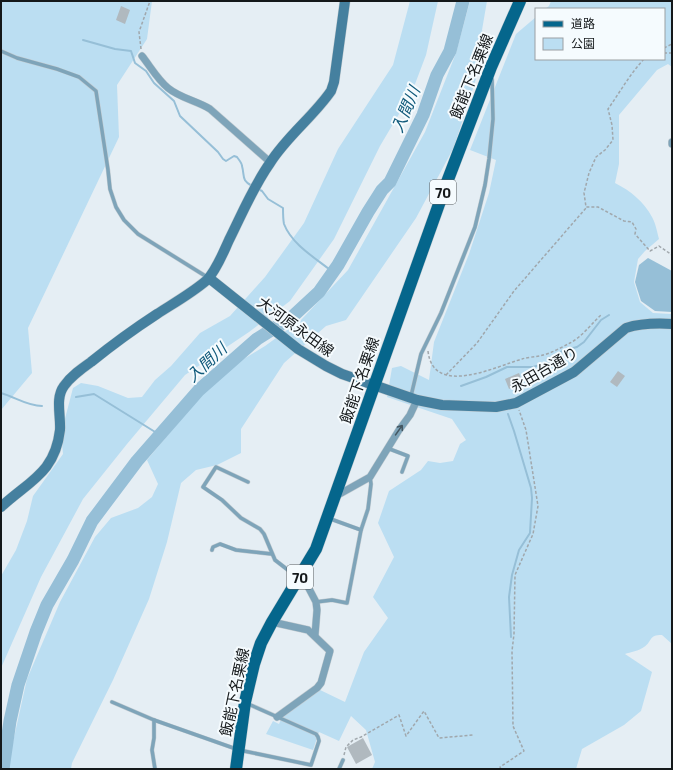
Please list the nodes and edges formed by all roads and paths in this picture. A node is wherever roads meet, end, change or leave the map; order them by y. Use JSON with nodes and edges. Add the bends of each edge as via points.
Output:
{"nodes":[{"id":1,"x":150,"y":1,"type":"edge"},
{"id":2,"x":344,"y":1,"type":"edge"},
{"id":3,"x":520,"y":1,"type":"edge"},
{"id":4,"x":1,"y":51,"type":"edge"},
{"id":5,"x":142,"y":56,"type":"joint"},
{"id":6,"x":643,"y":60,"type":"edge"},
{"id":7,"x":491,"y":68,"type":"junction"},
{"id":8,"x":270,"y":162,"type":"junction"},
{"id":9,"x":586,"y":207,"type":"junction"},
{"id":10,"x":672,"y":255,"type":"edge"},
{"id":11,"x":209,"y":278,"type":"junction"},
{"id":12,"x":602,"y":314,"type":"dead end"},
{"id":13,"x":672,"y":324,"type":"edge"},
{"id":14,"x":428,"y":341,"type":"junction"},
{"id":15,"x":446,"y":374,"type":"junction"},
{"id":16,"x":374,"y":385,"type":"junction"},
{"id":17,"x":414,"y":399,"type":"junction"},
{"id":18,"x":516,"y":403,"type":"junction"},
{"id":19,"x":387,"y":448,"type":"junction"},
{"id":20,"x":402,"y":472,"type":"dead end"},
{"id":21,"x":370,"y":477,"type":"junction"},
{"id":22,"x":248,"y":482,"type":"dead end"},
{"id":23,"x":336,"y":496,"type":"junction"},
{"id":24,"x":1,"y":507,"type":"edge"},
{"id":25,"x":328,"y":518,"type":"junction"},
{"id":26,"x":361,"y":530,"type":"junction"},
{"id":27,"x":212,"y":550,"type":"dead end"},
{"id":28,"x":272,"y":554,"type":"junction"},
{"id":29,"x":299,"y":579,"type":"junction"},
{"id":30,"x":316,"y":602,"type":"junction"},
{"id":31,"x":272,"y":622,"type":"junction"},
{"id":32,"x":315,"y":635,"type":"junction"},
{"id":33,"x":112,"y":702,"type":"dead end"},
{"id":34,"x":245,"y":702,"type":"junction"},
{"id":35,"x":277,"y":717,"type":"junction"},
{"id":36,"x":154,"y":720,"type":"junction"},
{"id":37,"x":473,"y":734,"type":"dead end"},
{"id":38,"x":239,"y":750,"type":"junction"},
{"id":39,"x":343,"y":760,"type":"joint"},
{"id":40,"x":312,"y":767,"type":"edge"},
{"id":41,"x":155,"y":769,"type":"edge"},
{"id":42,"x":236,"y":769,"type":"edge"},
{"id":43,"x":339,"y":769,"type":"edge"},
{"id":44,"x":501,"y":769,"type":"edge"}],
"edges":[{"from":1,"to":5,"type":"path","via":[[139,32]]},
{"from":2,"to":8,"type":"street","via":[[331,91],[286,140]]},
{"from":3,"to":7,"type":"main road","name":"飯能下名栗線","number":"70"},
{"from":4,"to":11,"type":"lane","via":[[79,77],[96,91],[110,189],[116,207],[124,220],[138,234]]},
{"from":5,"to":8,"type":"street","via":[[168,88],[210,109]]},
{"from":6,"to":9,"type":"path","via":[[634,69],[608,109],[614,140],[596,157],[589,173],[584,193]]},
{"from":7,"to":14,"type":"lane","via":[[493,119],[485,185],[475,227]]},
{"from":7,"to":16,"type":"main road","name":"飯能下名栗線","number":"70"},
{"from":8,"to":11,"type":"street"},
{"from":9,"to":10,"type":"path","via":[[598,207],[624,221],[632,222],[636,229],[635,234],[650,251],[659,246]]},
{"from":9,"to":15,"type":"path","via":[[514,291],[478,343]]},
{"from":11,"to":16,"type":"street","name":"大河原永田線","via":[[298,349],[342,374]]},
{"from":11,"to":24,"type":"street","via":[[133,329],[73,376],[61,391],[60,432],[45,470]]},
{"from":12,"to":15,"type":"path","via":[[572,342],[544,355],[523,358],[486,372],[465,376]]},
{"from":13,"to":18,"type":"street","name":"永田台通り","via":[[654,323],[626,328],[574,372]]},
{"from":14,"to":15,"type":"path","via":[[431,361],[435,368]]},
{"from":14,"to":17,"type":"lane","via":[[421,354]]},
{"from":16,"to":17,"type":"street","name":"永田台通り"},
{"from":16,"to":23,"type":"main road","name":"飯能下名栗線","number":"70"},
{"from":17,"to":18,"type":"street","name":"永田台通り","via":[[442,405],[480,407]]},
{"from":19,"to":17,"type":"street","one_way":true,"via":[[410,414]]},
{"from":18,"to":44,"type":"path","via":[[526,430],[538,506],[533,534],[515,575],[513,726],[524,751],[500,767]]},
{"from":19,"to":20,"type":"lane","via":[[408,456]]},
{"from":19,"to":21,"type":"street"},
{"from":21,"to":23,"type":"street"},
{"from":21,"to":26,"type":"lane","via":[[368,509]]},
{"from":22,"to":28,"type":"lane","via":[[216,466],[203,487],[241,518],[260,529]]},
{"from":23,"to":25,"type":"main road","name":"飯能下名栗線","number":"70"},
{"from":25,"to":26,"type":"lane"},
{"from":25,"to":29,"type":"main road","name":"飯能下名栗線","number":"70","via":[[316,550]]},
{"from":26,"to":30,"type":"lane","via":[[347,603],[332,600]]},
{"from":27,"to":28,"type":"lane","via":[[220,544],[236,550]]},
{"from":28,"to":29,"type":"lane","via":[[275,560]]},
{"from":29,"to":30,"type":"street","via":[[305,581]]},
{"from":29,"to":31,"type":"main road","name":"飯能下名栗線","number":"70"},
{"from":30,"to":32,"type":"street"},
{"from":31,"to":32,"type":"street","via":[[308,630]]},
{"from":31,"to":34,"type":"main road","name":"飯能下名栗線","number":"70","via":[[261,643]]},
{"from":32,"to":35,"type":"street","via":[[330,651],[321,683]]},
{"from":33,"to":36,"type":"lane"},
{"from":34,"to":35,"type":"lane"},
{"from":34,"to":38,"type":"main road","name":"飯能下名栗線","number":"70"},
{"from":35,"to":40,"type":"lane","via":[[316,734],[319,741]]},
{"from":36,"to":38,"type":"lane"},
{"from":36,"to":41,"type":"lane","via":[[152,750]]},
{"from":37,"to":39,"type":"path","via":[[439,738],[424,711],[406,736],[399,715],[353,740],[346,747]]},
{"from":38,"to":40,"type":"lane"},
{"from":38,"to":42,"type":"main road","name":"飯能下名栗線","number":"70"},
{"from":39,"to":43,"type":"lane"}]}
